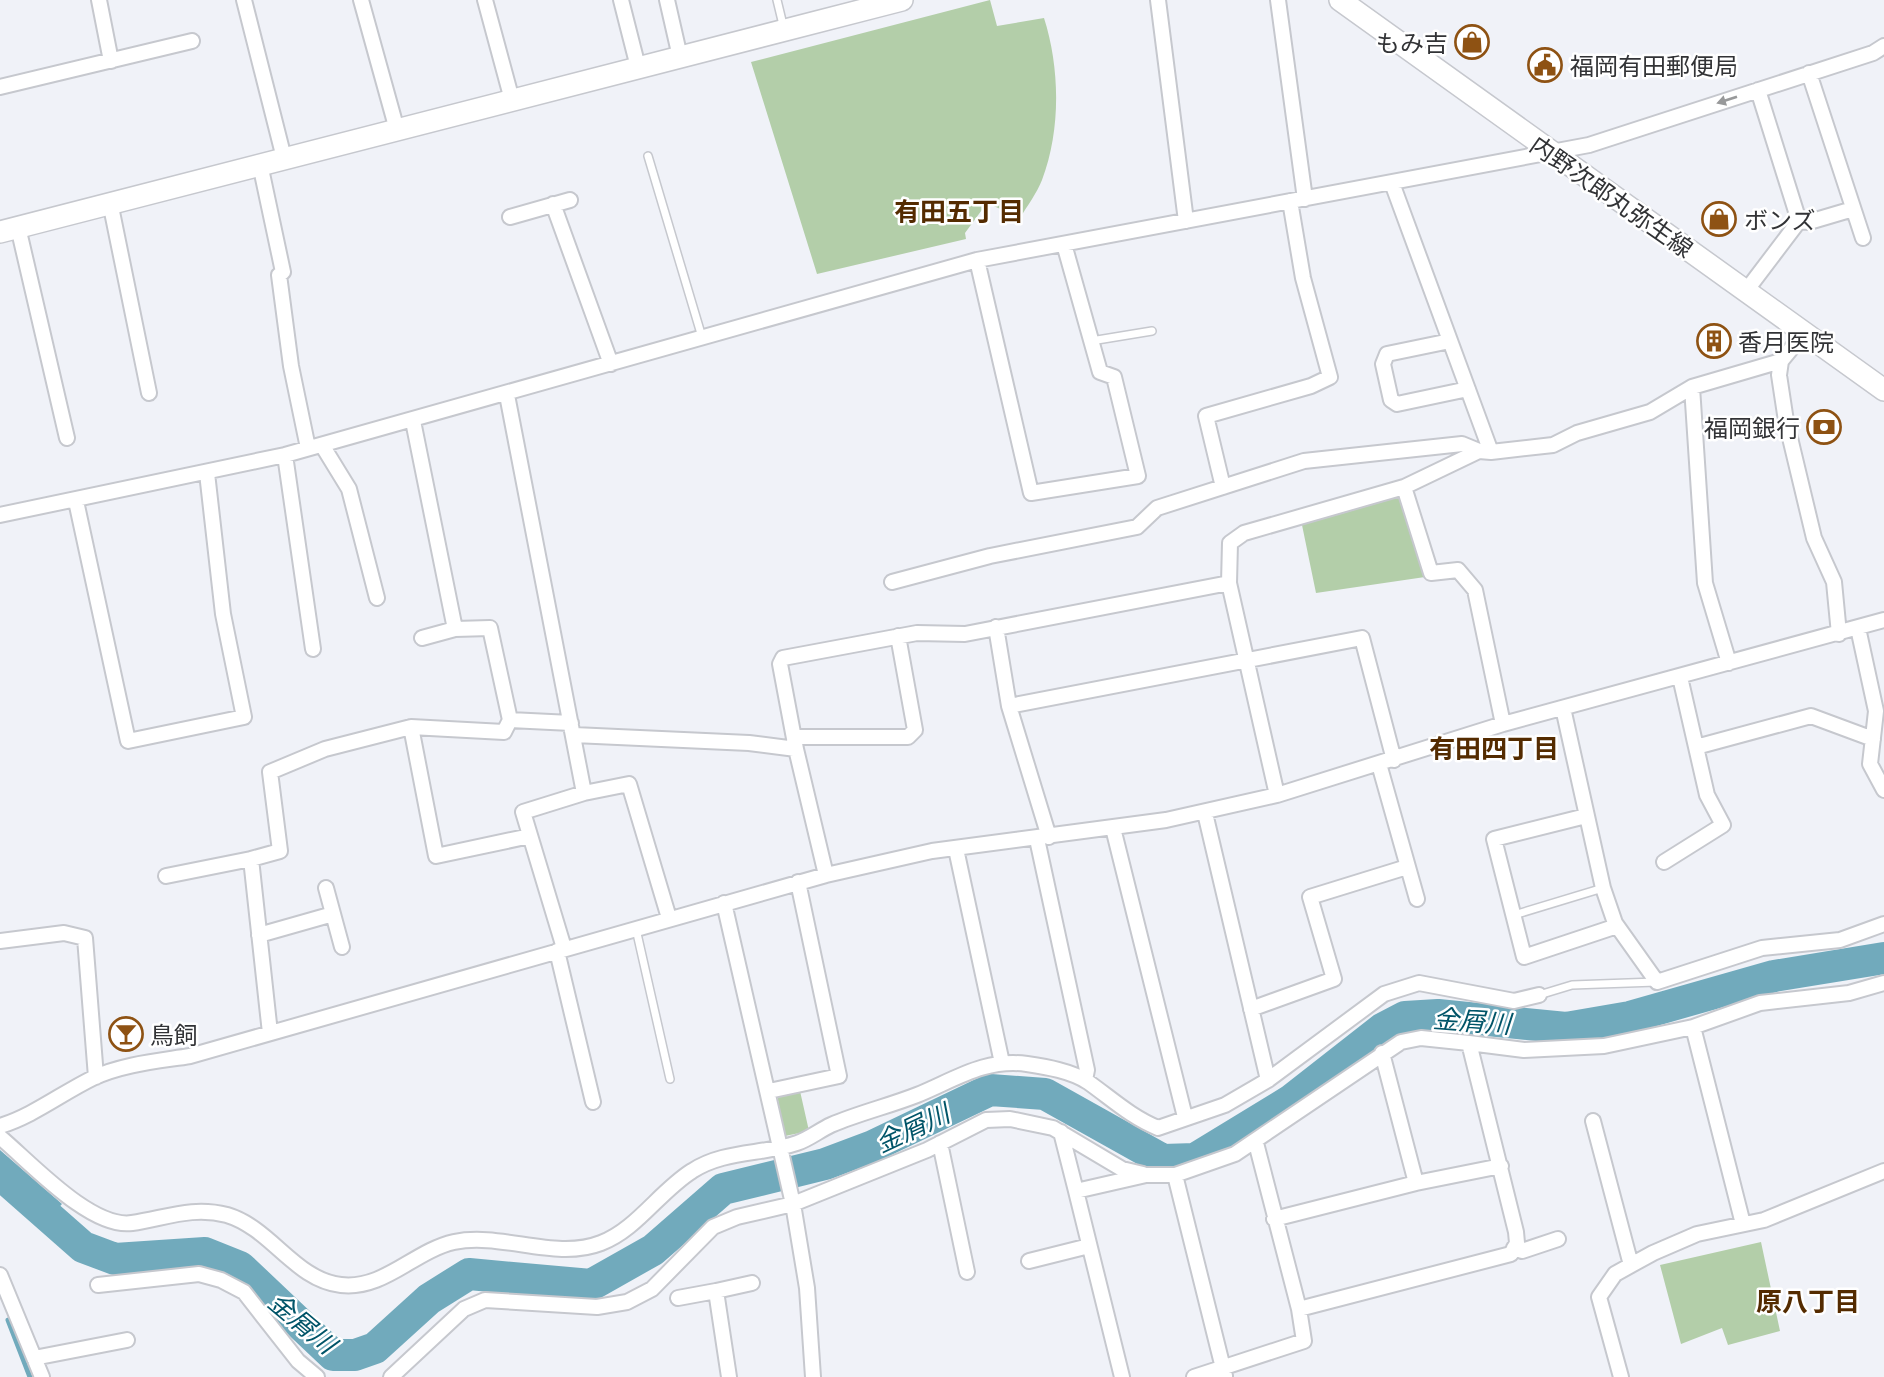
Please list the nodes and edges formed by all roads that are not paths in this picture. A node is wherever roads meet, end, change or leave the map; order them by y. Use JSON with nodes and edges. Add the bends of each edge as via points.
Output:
{"nodes":[{"id":1,"x":99,"y":0,"type":"edge"},
{"id":2,"x":244,"y":0,"type":"edge"},
{"id":3,"x":361,"y":0,"type":"edge"},
{"id":4,"x":485,"y":0,"type":"edge"},
{"id":5,"x":621,"y":0,"type":"edge"},
{"id":6,"x":667,"y":0,"type":"edge"},
{"id":7,"x":777,"y":0,"type":"edge"},
{"id":8,"x":902,"y":0,"type":"edge"},
{"id":9,"x":1158,"y":0,"type":"edge"},
{"id":10,"x":1278,"y":0,"type":"edge"},
{"id":11,"x":1340,"y":0,"type":"edge"},
{"id":12,"x":784,"y":30,"type":"junction"},
{"id":13,"x":192,"y":41,"type":"dead end"},
{"id":14,"x":1884,"y":46,"type":"edge"},
{"id":15,"x":680,"y":57,"type":"junction"},
{"id":16,"x":111,"y":61,"type":"junction"},
{"id":17,"x":638,"y":67,"type":"junction"},
{"id":18,"x":1809,"y":74,"type":"junction"},
{"id":19,"x":0,"y":87,"type":"edge"},
{"id":20,"x":1758,"y":90,"type":"junction"},
{"id":21,"x":512,"y":100,"type":"junction"},
{"id":22,"x":397,"y":130,"type":"junction"},
{"id":23,"x":1549,"y":151,"type":"junction"},
{"id":24,"x":648,"y":156,"type":"dead end"},
{"id":25,"x":284,"y":158,"type":"junction"},
{"id":26,"x":260,"y":164,"type":"junction"},
{"id":27,"x":1392,"y":183,"type":"junction"},
{"id":28,"x":570,"y":200,"type":"dead end"},
{"id":29,"x":1297,"y":200,"type":"junction"},
{"id":30,"x":110,"y":202,"type":"junction"},
{"id":31,"x":553,"y":204,"type":"junction"},
{"id":32,"x":1853,"y":209,"type":"junction"},
{"id":33,"x":510,"y":217,"type":"dead end"},
{"id":34,"x":1799,"y":220,"type":"junction"},
{"id":35,"x":1186,"y":221,"type":"junction"},
{"id":36,"x":9,"y":230,"type":"edge"},
{"id":37,"x":1863,"y":238,"type":"dead end"},
{"id":38,"x":1064,"y":244,"type":"junction"},
{"id":39,"x":977,"y":260,"type":"junction"},
{"id":40,"x":1746,"y":291,"type":"junction"},
{"id":41,"x":1152,"y":331,"type":"dead end"},
{"id":42,"x":1805,"y":332,"type":"junction"},
{"id":43,"x":702,"y":337,"type":"junction"},
{"id":44,"x":1091,"y":341,"type":"junction"},
{"id":45,"x":1450,"y":341,"type":"junction"},
{"id":46,"x":1780,"y":360,"type":"junction"},
{"id":47,"x":611,"y":364,"type":"junction"},
{"id":48,"x":1692,"y":387,"type":"junction"},
{"id":49,"x":1468,"y":389,"type":"junction"},
{"id":50,"x":1884,"y":390,"type":"edge"},
{"id":51,"x":149,"y":393,"type":"dead end"},
{"id":52,"x":507,"y":395,"type":"junction"},
{"id":53,"x":413,"y":421,"type":"junction"},
{"id":54,"x":67,"y":438,"type":"dead end"},
{"id":55,"x":315,"y":447,"type":"junction"},
{"id":56,"x":1485,"y":451,"type":"junction"},
{"id":57,"x":285,"y":455,"type":"junction"},
{"id":58,"x":207,"y":472,"type":"junction"},
{"id":59,"x":1223,"y":487,"type":"junction"},
{"id":60,"x":1404,"y":487,"type":"junction"},
{"id":61,"x":76,"y":501,"type":"junction"},
{"id":62,"x":0,"y":515,"type":"edge"},
{"id":63,"x":892,"y":582,"type":"dead end"},
{"id":64,"x":1229,"y":583,"type":"junction"},
{"id":65,"x":377,"y":598,"type":"dead end"},
{"id":66,"x":1884,"y":620,"type":"edge"},
{"id":67,"x":996,"y":627,"type":"junction"},
{"id":68,"x":1858,"y":628,"type":"junction"},
{"id":69,"x":455,"y":629,"type":"junction"},
{"id":70,"x":1839,"y":634,"type":"junction"},
{"id":71,"x":898,"y":636,"type":"junction"},
{"id":72,"x":422,"y":638,"type":"dead end"},
{"id":73,"x":313,"y":649,"type":"dead end"},
{"id":74,"x":1245,"y":660,"type":"junction"},
{"id":75,"x":1729,"y":663,"type":"junction"},
{"id":76,"x":1680,"y":677,"type":"junction"},
{"id":77,"x":1009,"y":706,"type":"junction"},
{"id":78,"x":1563,"y":708,"type":"junction"},
{"id":79,"x":510,"y":720,"type":"junction"},
{"id":80,"x":1503,"y":724,"type":"junction"},
{"id":81,"x":411,"y":727,"type":"junction"},
{"id":82,"x":573,"y":729,"type":"junction"},
{"id":83,"x":1873,"y":739,"type":"junction"},
{"id":84,"x":795,"y":743,"type":"junction"},
{"id":85,"x":1696,"y":747,"type":"junction"},
{"id":86,"x":1394,"y":760,"type":"junction"},
{"id":87,"x":1379,"y":764,"type":"junction"},
{"id":88,"x":1884,"y":790,"type":"edge"},
{"id":89,"x":584,"y":793,"type":"junction"},
{"id":90,"x":1277,"y":795,"type":"junction"},
{"id":91,"x":1205,"y":813,"type":"junction"},
{"id":92,"x":1586,"y":816,"type":"junction"},
{"id":93,"x":1113,"y":828,"type":"junction"},
{"id":94,"x":530,"y":836,"type":"junction"},
{"id":95,"x":1043,"y":838,"type":"junction"},
{"id":96,"x":956,"y":849,"type":"junction"},
{"id":97,"x":251,"y":859,"type":"junction"},
{"id":98,"x":1664,"y":862,"type":"dead end"},
{"id":99,"x":1407,"y":867,"type":"junction"},
{"id":100,"x":826,"y":875,"type":"junction"},
{"id":101,"x":166,"y":876,"type":"dead end"},
{"id":102,"x":798,"y":883,"type":"junction"},
{"id":103,"x":326,"y":888,"type":"dead end"},
{"id":104,"x":1602,"y":888,"type":"junction"},
{"id":105,"x":1417,"y":899,"type":"dead end"},
{"id":106,"x":724,"y":903,"type":"junction"},
{"id":107,"x":332,"y":914,"type":"junction"},
{"id":108,"x":1514,"y":915,"type":"junction"},
{"id":109,"x":668,"y":918,"type":"junction"},
{"id":110,"x":1884,"y":925,"type":"edge"},
{"id":111,"x":1617,"y":926,"type":"junction"},
{"id":112,"x":636,"y":928,"type":"junction"},
{"id":113,"x":259,"y":935,"type":"junction"},
{"id":114,"x":0,"y":941,"type":"edge"},
{"id":115,"x":341,"y":947,"type":"dead end"},
{"id":116,"x":560,"y":949,"type":"junction"},
{"id":117,"x":1657,"y":982,"type":"junction"},
{"id":118,"x":1884,"y":984,"type":"edge"},
{"id":119,"x":1539,"y":995,"type":"joint"},
{"id":120,"x":1251,"y":1009,"type":"junction"},
{"id":121,"x":1693,"y":1027,"type":"junction"},
{"id":122,"x":270,"y":1033,"type":"junction"},
{"id":123,"x":1469,"y":1044,"type":"junction"},
{"id":124,"x":1382,"y":1053,"type":"junction"},
{"id":125,"x":1002,"y":1063,"type":"junction"},
{"id":126,"x":96,"y":1077,"type":"junction"},
{"id":127,"x":670,"y":1079,"type":"dead end"},
{"id":128,"x":1085,"y":1080,"type":"junction"},
{"id":129,"x":1268,"y":1080,"type":"junction"},
{"id":130,"x":769,"y":1091,"type":"junction"},
{"id":131,"x":593,"y":1102,"type":"dead end"},
{"id":132,"x":1185,"y":1117,"type":"junction"},
{"id":133,"x":1593,"y":1121,"type":"dead end"},
{"id":134,"x":0,"y":1126,"type":"edge"},
{"id":135,"x":1061,"y":1132,"type":"junction"},
{"id":136,"x":0,"y":1137,"type":"edge"},
{"id":137,"x":940,"y":1143,"type":"junction"},
{"id":138,"x":1256,"y":1143,"type":"junction"},
{"id":139,"x":779,"y":1148,"type":"junction"},
{"id":140,"x":1502,"y":1166,"type":"junction"},
{"id":141,"x":1884,"y":1171,"type":"edge"},
{"id":142,"x":1146,"y":1175,"type":"junction"},
{"id":143,"x":1175,"y":1175,"type":"junction"},
{"id":144,"x":1416,"y":1182,"type":"junction"},
{"id":145,"x":1076,"y":1191,"type":"junction"},
{"id":146,"x":793,"y":1204,"type":"junction"},
{"id":147,"x":1274,"y":1219,"type":"junction"},
{"id":148,"x":1744,"y":1224,"type":"junction"},
{"id":149,"x":1558,"y":1239,"type":"dead end"},
{"id":150,"x":1089,"y":1246,"type":"junction"},
{"id":151,"x":1514,"y":1248,"type":"junction"},
{"id":152,"x":1029,"y":1261,"type":"dead end"},
{"id":153,"x":1631,"y":1265,"type":"junction"},
{"id":154,"x":967,"y":1272,"type":"dead end"},
{"id":155,"x":0,"y":1275,"type":"edge"},
{"id":156,"x":752,"y":1283,"type":"dead end"},
{"id":157,"x":98,"y":1285,"type":"dead end"},
{"id":158,"x":716,"y":1290,"type":"junction"},
{"id":159,"x":678,"y":1298,"type":"dead end"},
{"id":160,"x":1299,"y":1309,"type":"junction"},
{"id":161,"x":7,"y":1311,"type":"edge"},
{"id":162,"x":127,"y":1340,"type":"dead end"},
{"id":163,"x":34,"y":1358,"type":"junction"},
{"id":164,"x":1225,"y":1372,"type":"edge"},
{"id":165,"x":42,"y":1377,"type":"edge"},
{"id":166,"x":317,"y":1377,"type":"edge"},
{"id":167,"x":391,"y":1377,"type":"edge"},
{"id":168,"x":729,"y":1377,"type":"edge"},
{"id":169,"x":813,"y":1377,"type":"edge"},
{"id":170,"x":1122,"y":1377,"type":"edge"},
{"id":171,"x":1194,"y":1377,"type":"edge"},
{"id":172,"x":1621,"y":1377,"type":"edge"}],
"edges":[{"from":1,"to":16,"type":"street"},
{"from":2,"to":25,"type":"street"},
{"from":3,"to":22,"type":"street"},
{"from":4,"to":21,"type":"street"},
{"from":5,"to":17,"type":"street"},
{"from":6,"to":15,"type":"street"},
{"from":7,"to":12,"type":"lane"},
{"from":8,"to":12,"type":"street"},
{"from":9,"to":35,"type":"street"},
{"from":10,"to":29,"type":"street"},
{"from":11,"to":23,"type":"street","name":"内野次郎丸弥生線"},
{"from":12,"to":15,"type":"street"},
{"from":13,"to":16,"type":"street"},
{"from":14,"to":18,"type":"street"},
{"from":15,"to":17,"type":"street"},
{"from":16,"to":19,"type":"street"},
{"from":17,"to":21,"type":"street"},
{"from":18,"to":20,"type":"street"},
{"from":18,"to":32,"type":"street"},
{"from":20,"to":23,"type":"street","one_way":true,"via":[[1589,145]]},
{"from":20,"to":34,"type":"street"},
{"from":21,"to":22,"type":"street"},
{"from":22,"to":25,"type":"street"},
{"from":23,"to":27,"type":"street"},
{"from":23,"to":40,"type":"street","name":"内野次郎丸弥生線"},
{"from":24,"to":43,"type":"lane"},
{"from":25,"to":26,"type":"street"},
{"from":26,"to":30,"type":"street"},
{"from":26,"to":55,"type":"street","via":[[283,272],[279,275],[291,366]]},
{"from":27,"to":29,"type":"street"},
{"from":27,"to":45,"type":"street"},
{"from":28,"to":31,"type":"street"},
{"from":29,"to":35,"type":"street"},
{"from":29,"to":59,"type":"street","via":[[1303,278],[1330,377],[1206,416]]},
{"from":30,"to":36,"type":"street"},
{"from":30,"to":51,"type":"street"},
{"from":31,"to":33,"type":"street"},
{"from":31,"to":47,"type":"street"},
{"from":32,"to":34,"type":"street","via":[[1809,222]]},
{"from":32,"to":37,"type":"street"},
{"from":34,"to":40,"type":"street"},
{"from":35,"to":38,"type":"street"},
{"from":36,"to":54,"type":"street"},
{"from":38,"to":39,"type":"street"},
{"from":38,"to":44,"type":"street"},
{"from":39,"to":43,"type":"street"},
{"from":39,"to":44,"type":"street","via":[[1031,493],[1138,476],[1114,377],[1100,372]]},
{"from":40,"to":42,"type":"street","name":"内野次郎丸弥生線"},
{"from":41,"to":44,"type":"lane"},
{"from":42,"to":46,"type":"street"},
{"from":42,"to":50,"type":"street","name":"内野次郎丸弥生線"},
{"from":43,"to":47,"type":"street"},
{"from":45,"to":49,"type":"street"},
{"from":45,"to":49,"type":"street","via":[[1387,354],[1382,364],[1391,400],[1397,404]]},
{"from":46,"to":48,"type":"street"},
{"from":46,"to":70,"type":"street","via":[[1787,421],[1814,538],[1834,582]]},
{"from":47,"to":52,"type":"street"},
{"from":48,"to":56,"type":"street","via":[[1650,412],[1577,433],[1553,445]]},
{"from":48,"to":75,"type":"street","via":[[1705,583]]},
{"from":49,"to":56,"type":"street"},
{"from":52,"to":53,"type":"street"},
{"from":52,"to":82,"type":"street"},
{"from":53,"to":55,"type":"street"},
{"from":53,"to":69,"type":"street"},
{"from":55,"to":57,"type":"street"},
{"from":55,"to":65,"type":"street","via":[[349,489]]},
{"from":56,"to":59,"type":"street","via":[[1462,444],[1304,461]]},
{"from":56,"to":60,"type":"street"},
{"from":57,"to":58,"type":"street"},
{"from":57,"to":73,"type":"street"},
{"from":58,"to":61,"type":"street"},
{"from":58,"to":61,"type":"street","via":[[223,614],[244,716],[128,741]]},
{"from":59,"to":63,"type":"street","via":[[1157,509],[1137,527],[990,556]]},
{"from":60,"to":64,"type":"street","via":[[1244,533],[1230,543]]},
{"from":60,"to":80,"type":"street","via":[[1431,573],[1458,570],[1475,590]]},
{"from":61,"to":62,"type":"street"},
{"from":64,"to":67,"type":"street"},
{"from":64,"to":74,"type":"street"},
{"from":66,"to":68,"type":"street"},
{"from":67,"to":71,"type":"street","via":[[965,634]]},
{"from":67,"to":77,"type":"street"},
{"from":68,"to":70,"type":"street"},
{"from":68,"to":83,"type":"street","via":[[1876,710]]},
{"from":69,"to":72,"type":"street"},
{"from":69,"to":79,"type":"street","via":[[490,628]]},
{"from":70,"to":75,"type":"street"},
{"from":71,"to":84,"type":"street","via":[[783,658],[780,663]]},
{"from":71,"to":84,"type":"street","via":[[915,730],[908,737]]},
{"from":74,"to":77,"type":"street"},
{"from":74,"to":86,"type":"street","via":[[1362,638]]},
{"from":74,"to":90,"type":"street"},
{"from":75,"to":76,"type":"street"},
{"from":76,"to":78,"type":"street"},
{"from":76,"to":85,"type":"street"},
{"from":77,"to":95,"type":"street"},
{"from":78,"to":80,"type":"street"},
{"from":78,"to":92,"type":"street"},
{"from":79,"to":81,"type":"street","via":[[504,732]]},
{"from":79,"to":82,"type":"street"},
{"from":80,"to":86,"type":"street"},
{"from":81,"to":94,"type":"street","via":[[436,856]]},
{"from":81,"to":97,"type":"street","via":[[325,749],[270,772],[280,851]]},
{"from":82,"to":84,"type":"street"},
{"from":82,"to":89,"type":"street"},
{"from":83,"to":85,"type":"street","via":[[1811,716]]},
{"from":83,"to":88,"type":"street","via":[[1870,764]]},
{"from":84,"to":100,"type":"street"},
{"from":85,"to":98,"type":"street","via":[[1707,795],[1723,825]]},
{"from":86,"to":87,"type":"street"},
{"from":87,"to":90,"type":"street"},
{"from":87,"to":99,"type":"street"},
{"from":89,"to":94,"type":"street","via":[[523,812]]},
{"from":89,"to":109,"type":"street","via":[[629,784]]},
{"from":90,"to":91,"type":"street"},
{"from":91,"to":93,"type":"street"},
{"from":91,"to":120,"type":"street"},
{"from":92,"to":104,"type":"street"},
{"from":92,"to":108,"type":"street","via":[[1494,839]]},
{"from":93,"to":95,"type":"street"},
{"from":93,"to":132,"type":"street"},
{"from":94,"to":116,"type":"street"},
{"from":95,"to":96,"type":"street"},
{"from":95,"to":128,"type":"street","via":[[1087,1070]]},
{"from":96,"to":100,"type":"street"},
{"from":96,"to":125,"type":"street"},
{"from":97,"to":101,"type":"street"},
{"from":97,"to":113,"type":"street"},
{"from":99,"to":105,"type":"street"},
{"from":99,"to":120,"type":"street","via":[[1310,897],[1334,979]]},
{"from":100,"to":102,"type":"street"},
{"from":102,"to":106,"type":"street"},
{"from":102,"to":130,"type":"street","via":[[839,1076]]},
{"from":103,"to":107,"type":"street"},
{"from":104,"to":108,"type":"lane"},
{"from":104,"to":111,"type":"street"},
{"from":106,"to":109,"type":"street"},
{"from":106,"to":130,"type":"street"},
{"from":107,"to":113,"type":"street"},
{"from":107,"to":115,"type":"street"},
{"from":108,"to":111,"type":"street","via":[[1524,957]]},
{"from":109,"to":112,"type":"street"},
{"from":110,"to":117,"type":"street","via":[[1840,940],[1762,948]]},
{"from":111,"to":117,"type":"street"},
{"from":112,"to":116,"type":"street"},
{"from":112,"to":127,"type":"lane"},
{"from":113,"to":122,"type":"street"},
{"from":114,"to":126,"type":"street","via":[[64,933],[85,938]]},
{"from":116,"to":122,"type":"street"},
{"from":116,"to":131,"type":"street"},
{"from":117,"to":119,"type":"lane","via":[[1572,985]]},
{"from":118,"to":121,"type":"street","via":[[1849,993],[1760,1003]]},
{"from":119,"to":129,"type":"street","via":[[1514,1001],[1419,983],[1384,994]]},
{"from":120,"to":129,"type":"street"},
{"from":121,"to":123,"type":"street","via":[[1656,1038],[1592,1047],[1524,1050]]},
{"from":121,"to":148,"type":"street"},
{"from":122,"to":126,"type":"street"},
{"from":123,"to":124,"type":"street","via":[[1420,1038]]},
{"from":123,"to":140,"type":"street"},
{"from":124,"to":138,"type":"street"},
{"from":124,"to":144,"type":"street"},
{"from":125,"to":128,"type":"street","via":[[1059,1070]]},
{"from":125,"to":139,"type":"street","via":[[973,1068],[915,1096]]},
{"from":126,"to":134,"type":"street"},
{"from":128,"to":132,"type":"street","via":[[1135,1118],[1158,1128]]},
{"from":129,"to":132,"type":"street","via":[[1225,1105]]},
{"from":130,"to":139,"type":"street"},
{"from":133,"to":153,"type":"street"},
{"from":135,"to":137,"type":"street","via":[[1036,1122],[986,1120]]},
{"from":135,"to":142,"type":"street","via":[[1122,1169]]},
{"from":135,"to":145,"type":"street"},
{"from":136,"to":139,"type":"street","via":[[96,1216],[130,1223],[187,1210],[227,1215],[261,1231],[323,1280],[354,1286],[377,1281],[429,1250],[468,1240],[578,1248],[598,1244],[617,1234],[693,1170],[726,1156]]},
{"from":137,"to":146,"type":"street"},
{"from":137,"to":154,"type":"street"},
{"from":138,"to":143,"type":"street","via":[[1200,1169]]},
{"from":138,"to":147,"type":"street"},
{"from":139,"to":146,"type":"street"},
{"from":140,"to":144,"type":"street"},
{"from":140,"to":151,"type":"street","via":[[1516,1232]]},
{"from":141,"to":148,"type":"street"},
{"from":142,"to":143,"type":"street"},
{"from":142,"to":145,"type":"street"},
{"from":143,"to":164,"type":"street"},
{"from":144,"to":147,"type":"street"},
{"from":145,"to":150,"type":"street"},
{"from":146,"to":167,"type":"street","via":[[713,1227],[652,1289],[627,1303],[597,1307],[485,1300],[464,1309]]},
{"from":146,"to":169,"type":"street","via":[[807,1288]]},
{"from":147,"to":160,"type":"street"},
{"from":148,"to":153,"type":"street","via":[[1697,1234]]},
{"from":149,"to":151,"type":"street","via":[[1522,1251]]},
{"from":150,"to":152,"type":"street"},
{"from":150,"to":170,"type":"street"},
{"from":151,"to":160,"type":"street","via":[[1511,1254]]},
{"from":153,"to":172,"type":"street","via":[[1615,1274],[1600,1297]]},
{"from":155,"to":161,"type":"street"},
{"from":156,"to":158,"type":"street"},
{"from":157,"to":166,"type":"street","via":[[199,1274],[221,1280],[244,1292],[298,1361]]},
{"from":158,"to":159,"type":"street"},
{"from":158,"to":168,"type":"street"},
{"from":160,"to":164,"type":"street","via":[[1304,1341]]},
{"from":161,"to":163,"type":"street"},
{"from":162,"to":163,"type":"street"},
{"from":163,"to":165,"type":"street"},
{"from":164,"to":171,"type":"street"}]}
